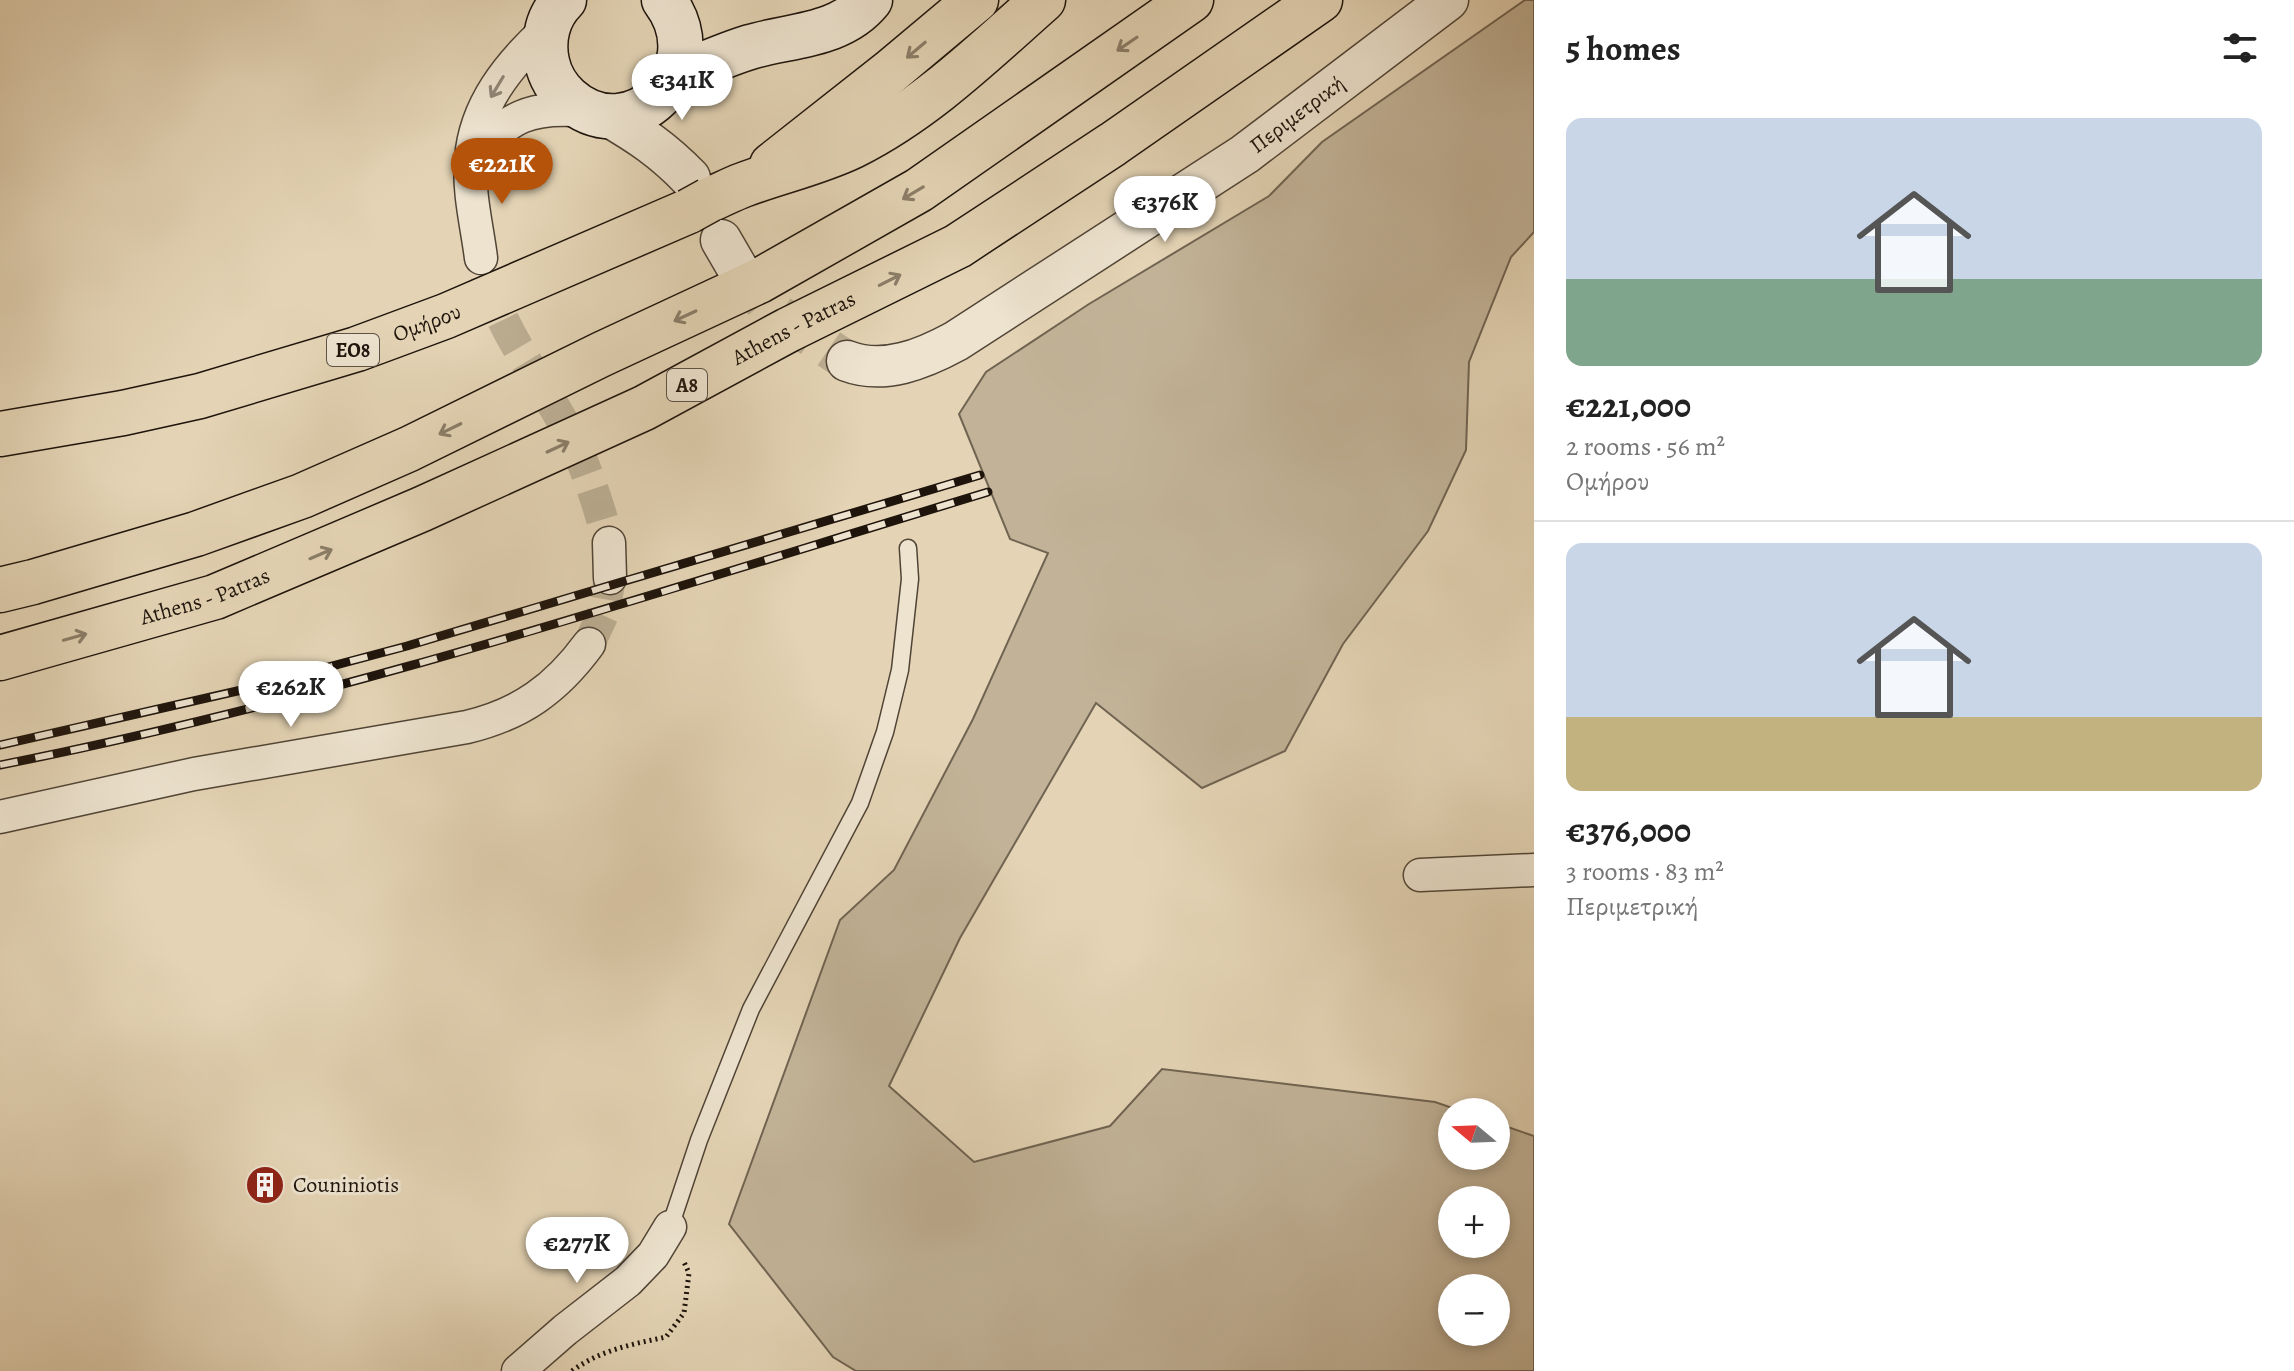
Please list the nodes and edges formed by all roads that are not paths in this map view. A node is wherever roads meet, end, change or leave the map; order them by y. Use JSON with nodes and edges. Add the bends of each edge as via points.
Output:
{"nodes":[{"id":1,"x":870,"y":0,"type":"edge"},
{"id":2,"x":976,"y":0,"type":"edge"},
{"id":3,"x":1043,"y":0,"type":"edge"},
{"id":4,"x":1191,"y":0,"type":"edge"},
{"id":5,"x":1320,"y":0,"type":"edge"},
{"id":6,"x":1448,"y":0,"type":"edge"},
{"id":7,"x":667,"y":3,"type":"edge"},
{"id":8,"x":556,"y":14,"type":"edge"},
{"id":9,"x":780,"y":40,"type":"junction"},
{"id":10,"x":670,"y":84,"type":"junction"},
{"id":11,"x":597,"y":113,"type":"junction"},
{"id":12,"x":471,"y":160,"type":"junction"},
{"id":13,"x":721,"y":222,"type":"junction"},
{"id":14,"x":481,"y":258,"type":"tunnel mouth"},
{"id":15,"x":847,"y":361,"type":"tunnel mouth"},
{"id":16,"x":0,"y":434,"type":"edge"},
{"id":17,"x":609,"y":543,"type":"tunnel mouth"},
{"id":18,"x":908,"y":548,"type":"dead end"},
{"id":19,"x":610,"y":578,"type":"tunnel mouth"},
{"id":20,"x":0,"y":590,"type":"edge"},
{"id":21,"x":589,"y":644,"type":"tunnel mouth"},
{"id":22,"x":0,"y":658,"type":"edge"},
{"id":23,"x":0,"y":817,"type":"edge"},
{"id":24,"x":1534,"y":870,"type":"edge"},
{"id":25,"x":1420,"y":875,"type":"dead end"},
{"id":26,"x":670,"y":1227,"type":"joint"},
{"id":27,"x":518,"y":1371,"type":"edge"}],
"edges":[{"from":1,"to":9,"type":"main road","via":[[841,24]]},
{"from":2,"to":13,"type":"main road","name":"Ομήρου","number":"ΕΟ8","one_way":true,"via":[[777,161]]},
{"from":3,"to":13,"type":"main road","name":"Ομήρου","number":"ΕΟ8","via":[[890,126],[815,162]]},
{"from":4,"to":20,"type":"main road","one_way":true,"via":[[919,190],[759,281],[302,496],[196,534]]},
{"from":22,"to":5,"type":"main road","name":"Athens - Patras","number":"Α8","one_way":true,"via":[[215,597],[644,408],[958,246]]},
{"from":6,"to":15,"type":"street","name":"Περιμετρική","via":[[1245,154],[956,341],[909,362],[861,366]]},
{"from":7,"to":9,"type":"main road","via":[[714,29]]},
{"from":7,"to":10,"type":"main road","via":[[681,46]]},
{"from":8,"to":11,"type":"main road","via":[[544,50],[549,71],[559,90]]},
{"from":8,"to":12,"type":"street","one_way":true,"via":[[495,87],[479,122]]},
{"from":9,"to":10,"type":"main road","via":[[723,56]]},
{"from":10,"to":11,"type":"main road","via":[[637,111]]},
{"from":10,"to":11,"type":"street","via":[[670,133],[690,178],[646,138]]},
{"from":11,"to":12,"type":"street","via":[[559,108],[524,115],[494,133]]},
{"from":12,"to":14,"type":"street"},
{"from":13,"to":16,"type":"main road","name":"Ομήρου","number":"ΕΟ8","via":[[357,349],[200,396]]},
{"from":17,"to":19,"type":"street"},
{"from":18,"to":26,"type":"lane","via":[[910,579],[900,670],[885,732],[860,803],[751,1009]]},
{"from":21,"to":23,"type":"street","via":[[539,696],[493,720],[194,774]]},
{"from":24,"to":25,"type":"street"},
{"from":26,"to":27,"type":"street","via":[[628,1281]]}]}
